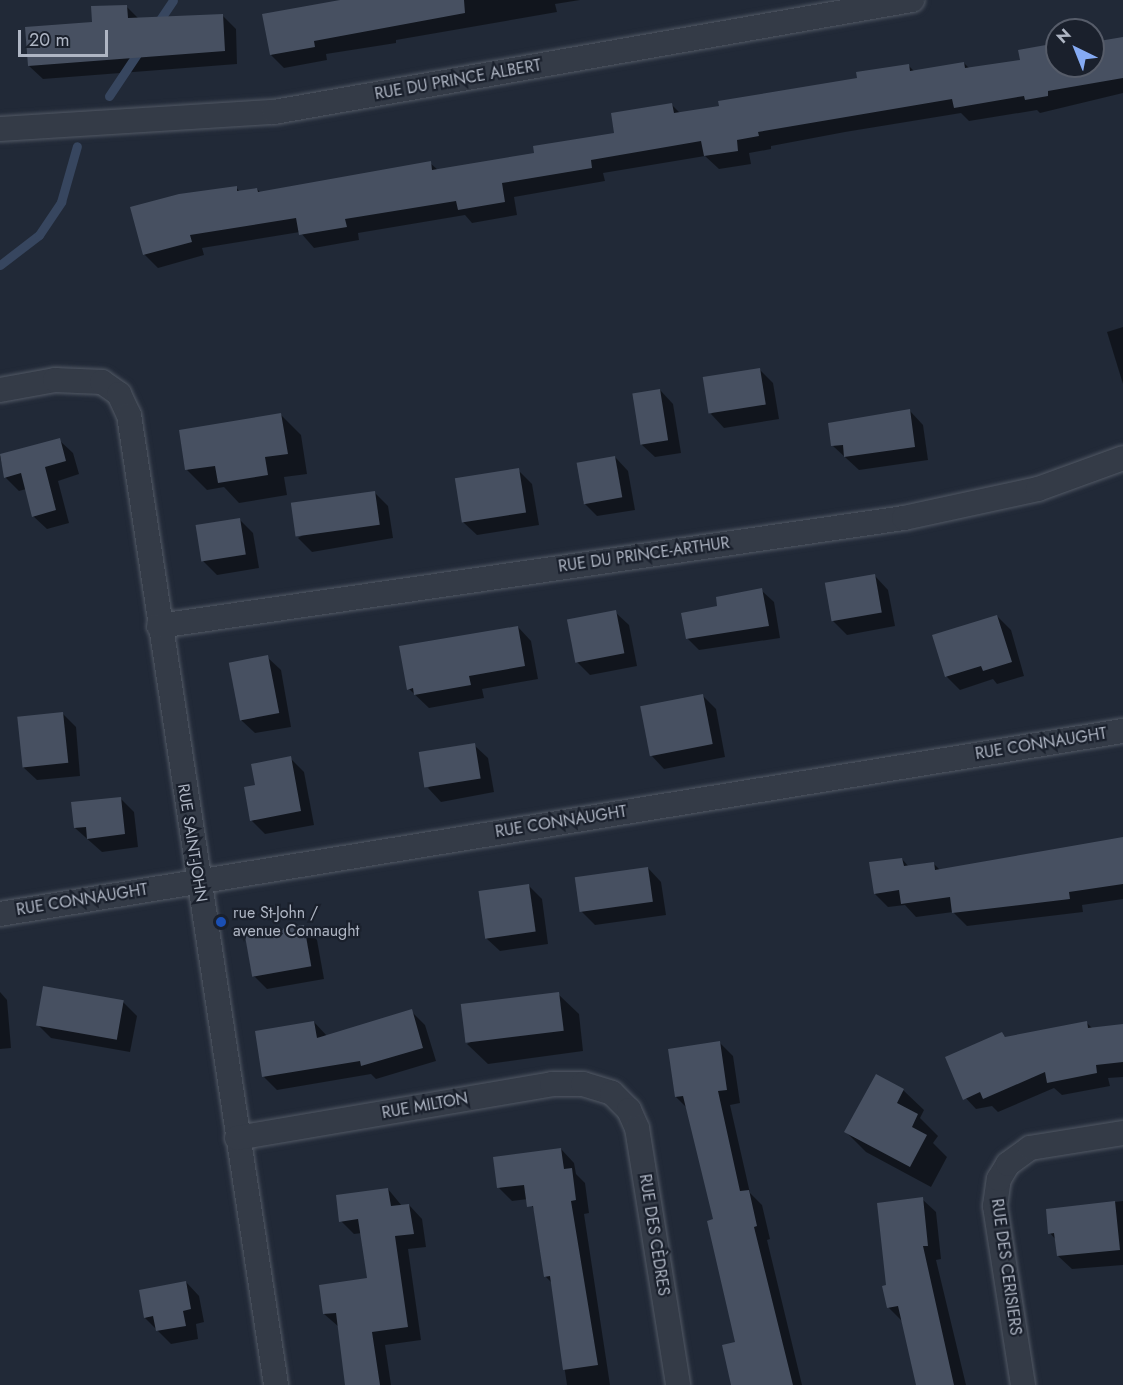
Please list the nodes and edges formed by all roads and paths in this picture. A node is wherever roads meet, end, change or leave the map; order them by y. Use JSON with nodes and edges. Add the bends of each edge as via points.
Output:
{"nodes":[{"id":1,"x":912,"y":0,"type":"edge"},
{"id":2,"x":0,"y":129,"type":"edge"},
{"id":3,"x":0,"y":390,"type":"edge"},
{"id":4,"x":1123,"y":458,"type":"edge"},
{"id":5,"x":159,"y":626,"type":"junction"},
{"id":6,"x":1123,"y":731,"type":"edge"},
{"id":7,"x":198,"y":881,"type":"junction"},
{"id":8,"x":0,"y":914,"type":"edge"},
{"id":9,"x":612,"y":1093,"type":"joint"},
{"id":10,"x":1123,"y":1133,"type":"edge"},
{"id":11,"x":237,"y":1138,"type":"junction"},
{"id":12,"x":276,"y":1385,"type":"edge"},
{"id":13,"x":678,"y":1385,"type":"edge"},
{"id":14,"x":1023,"y":1385,"type":"edge"}],
"edges":[{"from":1,"to":2,"type":"street","name":"RUE DU PRINCE ALBERT","via":[[274,112]]},
{"from":3,"to":5,"type":"street","name":"RUE SAINT-JOHN","via":[[55,380],[102,382],[119,394],[129,415]]},
{"from":4,"to":5,"type":"street","name":"RUE DU PRINCE-ARTHUR","via":[[1038,489],[904,518]]},
{"from":5,"to":7,"type":"street","name":"RUE SAINT-JOHN"},
{"from":6,"to":7,"type":"street","name":"RUE CONNAUGHT"},
{"from":7,"to":8,"type":"street","name":"RUE CONNAUGHT"},
{"from":7,"to":11,"type":"street","name":"RUE SAINT-JOHN"},
{"from":9,"to":11,"type":"street","name":"RUE MILTON","via":[[583,1084],[552,1084]]},
{"from":9,"to":13,"type":"street","name":"RUE DES CÈDRES","via":[[629,1110],[637,1128]]},
{"from":10,"to":14,"type":"street","name":"RUE DES CERISIERS","via":[[1030,1149],[1008,1164],[999,1179],[995,1206]]},
{"from":11,"to":12,"type":"street","name":"RUE SAINT-JOHN"}]}
